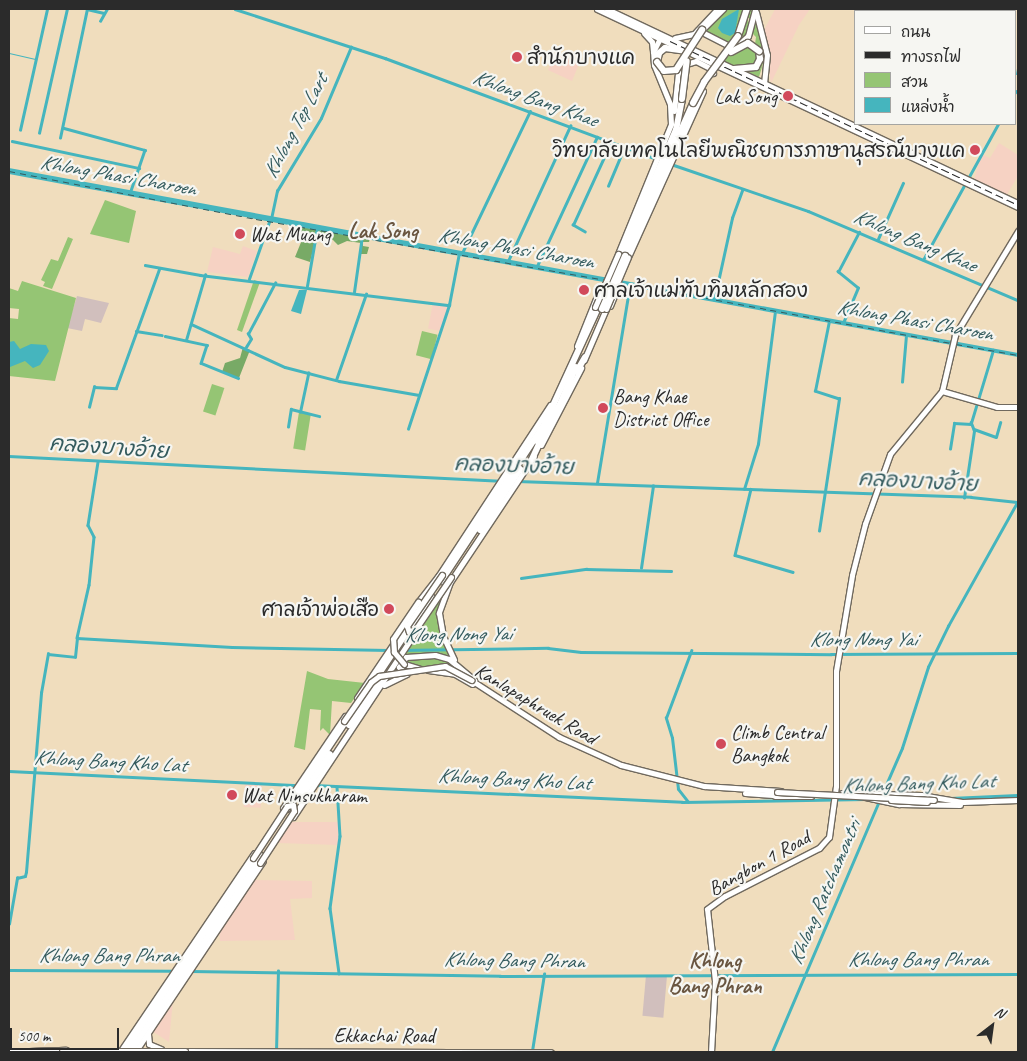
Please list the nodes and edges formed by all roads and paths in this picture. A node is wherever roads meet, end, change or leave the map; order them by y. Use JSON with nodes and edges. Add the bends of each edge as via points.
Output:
{"nodes":[{"id":1,"x":597,"y":9,"type":"edge"},
{"id":2,"x":607,"y":9,"type":"edge"},
{"id":3,"x":717,"y":9,"type":"edge"},
{"id":4,"x":723,"y":9,"type":"edge"},
{"id":5,"x":747,"y":9,"type":"edge"},
{"id":6,"x":756,"y":9,"type":"edge"},
{"id":7,"x":634,"y":26,"type":"junction"},
{"id":8,"x":700,"y":30,"type":"junction"},
{"id":9,"x":658,"y":35,"type":"junction"},
{"id":10,"x":679,"y":45,"type":"junction"},
{"id":11,"x":687,"y":51,"type":"junction"},
{"id":12,"x":653,"y":52,"type":"junction"},
{"id":13,"x":707,"y":64,"type":"junction"},
{"id":14,"x":767,"y":67,"type":"junction"},
{"id":15,"x":734,"y":68,"type":"junction"},
{"id":16,"x":713,"y":72,"type":"junction"},
{"id":17,"x":739,"y":76,"type":"junction"},
{"id":18,"x":761,"y":84,"type":"junction"},
{"id":19,"x":780,"y":90,"type":"junction"},
{"id":20,"x":671,"y":124,"type":"junction"},
{"id":21,"x":667,"y":155,"type":"junction"},
{"id":22,"x":916,"y":157,"type":"junction"},
{"id":23,"x":661,"y":169,"type":"junction"},
{"id":24,"x":966,"y":180,"type":"junction"},
{"id":25,"x":653,"y":193,"type":"junction"},
{"id":26,"x":1018,"y":202,"type":"edge"},
{"id":27,"x":638,"y":206,"type":"junction"},
{"id":28,"x":1018,"y":207,"type":"edge"},
{"id":29,"x":647,"y":216,"type":"junction"},
{"id":30,"x":634,"y":217,"type":"junction"},
{"id":31,"x":643,"y":223,"type":"junction"},
{"id":32,"x":633,"y":226,"type":"junction"},
{"id":33,"x":1018,"y":231,"type":"edge"},
{"id":34,"x":623,"y":255,"type":"junction"},
{"id":35,"x":600,"y":308,"type":"junction"},
{"id":36,"x":577,"y":346,"type":"junction"},
{"id":37,"x":590,"y":346,"type":"junction"},
{"id":38,"x":585,"y":357,"type":"junction"},
{"id":39,"x":570,"y":384,"type":"junction"},
{"id":40,"x":942,"y":391,"type":"junction"},
{"id":41,"x":1018,"y":407,"type":"edge"},
{"id":42,"x":553,"y":408,"type":"junction"},
{"id":43,"x":538,"y":428,"type":"junction"},
{"id":44,"x":543,"y":434,"type":"junction"},
{"id":45,"x":532,"y":459,"type":"junction"},
{"id":46,"x":514,"y":475,"type":"junction"},
{"id":47,"x":505,"y":487,"type":"junction"},
{"id":48,"x":441,"y":575,"type":"junction"},
{"id":49,"x":450,"y":579,"type":"junction"},
{"id":50,"x":401,"y":643,"type":"junction"},
{"id":51,"x":394,"y":659,"type":"junction"},
{"id":52,"x":460,"y":668,"type":"junction"},
{"id":53,"x":408,"y":674,"type":"junction"},
{"id":54,"x":456,"y":675,"type":"junction"},
{"id":55,"x":383,"y":686,"type":"junction"},
{"id":56,"x":486,"y":689,"type":"junction"},
{"id":57,"x":365,"y":709,"type":"junction"},
{"id":58,"x":353,"y":727,"type":"junction"},
{"id":59,"x":341,"y":731,"type":"junction"},
{"id":60,"x":332,"y":740,"type":"junction"},
{"id":61,"x":311,"y":778,"type":"junction"},
{"id":62,"x":678,"y":783,"type":"junction"},
{"id":63,"x":303,"y":791,"type":"junction"},
{"id":64,"x":745,"y":792,"type":"junction"},
{"id":65,"x":777,"y":793,"type":"junction"},
{"id":66,"x":835,"y":797,"type":"junction"},
{"id":67,"x":933,"y":798,"type":"junction"},
{"id":68,"x":944,"y":801,"type":"junction"},
{"id":69,"x":1018,"y":801,"type":"edge"},
{"id":70,"x":958,"y":802,"type":"junction"},
{"id":71,"x":238,"y":876,"type":"junction"},
{"id":72,"x":250,"y":880,"type":"junction"},
{"id":73,"x":193,"y":961,"type":"junction"},
{"id":74,"x":181,"y":964,"type":"junction"},
{"id":75,"x":177,"y":978,"type":"junction"},
{"id":76,"x":159,"y":994,"type":"junction"},
{"id":77,"x":162,"y":1011,"type":"joint"},
{"id":78,"x":141,"y":1027,"type":"junction"},
{"id":79,"x":148,"y":1033,"type":"junction"},
{"id":80,"x":127,"y":1041,"type":"junction"},
{"id":81,"x":149,"y":1044,"type":"junction"},
{"id":82,"x":9,"y":1051,"type":"edge"},
{"id":83,"x":29,"y":1051,"type":"edge"},
{"id":84,"x":111,"y":1051,"type":"edge"},
{"id":85,"x":185,"y":1051,"type":"edge"},
{"id":86,"x":218,"y":1051,"type":"junction"},
{"id":87,"x":316,"y":1051,"type":"edge"},
{"id":88,"x":711,"y":1051,"type":"edge"},
{"id":89,"x":62,"y":1052,"type":"edge"},
{"id":90,"x":120,"y":1052,"type":"edge"},
{"id":91,"x":124,"y":1052,"type":"edge"},
{"id":92,"x":130,"y":1052,"type":"edge"},
{"id":93,"x":135,"y":1052,"type":"edge"},
{"id":94,"x":143,"y":1052,"type":"edge"},
{"id":95,"x":532,"y":1052,"type":"edge"},
{"id":96,"x":551,"y":1052,"type":"edge"}],
"edges":[{"from":1,"to":7,"type":"main road"},
{"from":2,"to":9,"type":"main road"},
{"from":3,"to":8,"type":"main road"},
{"from":4,"to":8,"type":"highway"},
{"from":5,"to":16,"type":"highway","bridge":true,"via":[[738,36]]},
{"from":6,"to":8,"type":"main road","via":[[748,36],[739,44],[728,45]]},
{"from":6,"to":14,"type":"main road"},
{"from":7,"to":9,"type":"main road"},
{"from":7,"to":12,"type":"main road","via":[[650,39]]},
{"from":8,"to":9,"type":"main road","via":[[683,39]]},
{"from":8,"to":11,"type":"highway","bridge":true,"via":[[676,70],[664,71],[657,62],[659,53],[665,48]]},
{"from":8,"to":21,"type":"highway","bridge":true,"via":[[686,64],[678,123]]},
{"from":9,"to":10,"type":"main road"},
{"from":9,"to":12,"type":"main road"},
{"from":10,"to":11,"type":"main road"},
{"from":10,"to":15,"type":"main road"},
{"from":11,"to":13,"type":"main road"},
{"from":12,"to":20,"type":"main road","via":[[655,69],[670,104]]},
{"from":13,"to":16,"type":"main road"},
{"from":13,"to":17,"type":"main road"},
{"from":13,"to":20,"type":"main road","via":[[689,62],[679,70]]},
{"from":14,"to":18,"type":"main road"},
{"from":14,"to":19,"type":"main road","via":[[770,83]]},
{"from":15,"to":16,"type":"highway","bridge":true,"via":[[756,67],[760,51],[753,45],[742,44]]},
{"from":15,"to":18,"type":"main road"},
{"from":16,"to":17,"type":"main road"},
{"from":16,"to":21,"type":"main road"},
{"from":16,"to":21,"type":"highway","bridge":true},
{"from":17,"to":18,"type":"main road"},
{"from":18,"to":19,"type":"main road"},
{"from":18,"to":22,"type":"main road"},
{"from":19,"to":22,"type":"main road"},
{"from":20,"to":21,"type":"main road"},
{"from":21,"to":23,"type":"highway"},
{"from":22,"to":24,"type":"main road"},
{"from":23,"to":25,"type":"highway"},
{"from":23,"to":27,"type":"main road"},
{"from":23,"to":29,"type":"main road"},
{"from":23,"to":32,"type":"highway"},
{"from":24,"to":26,"type":"main road"},
{"from":24,"to":28,"type":"main road"},
{"from":25,"to":31,"type":"highway"},
{"from":25,"to":34,"type":"highway"},
{"from":27,"to":30,"type":"main road"},
{"from":27,"to":32,"type":"highway"},
{"from":29,"to":30,"type":"main road","via":[[622,276],[610,275],[608,272]]},
{"from":29,"to":31,"type":"main road"},
{"from":30,"to":34,"type":"main road"},
{"from":31,"to":34,"type":"main road"},
{"from":32,"to":34,"type":"highway"},
{"from":33,"to":40,"type":"main road","via":[[954,338]]},
{"from":34,"to":35,"type":"highway","bridge":true},
{"from":35,"to":36,"type":"main road"},
{"from":35,"to":37,"type":"main road"},
{"from":35,"to":39,"type":"highway"},
{"from":35,"to":42,"type":"highway"},
{"from":36,"to":37,"type":"main road","via":[[601,287],[614,289],[610,305]]},
{"from":36,"to":43,"type":"main road"},
{"from":37,"to":38,"type":"main road"},
{"from":38,"to":39,"type":"highway"},
{"from":38,"to":45,"type":"main road","via":[[557,419]]},
{"from":39,"to":44,"type":"highway"},
{"from":40,"to":41,"type":"main road","via":[[997,407]]},
{"from":40,"to":66,"type":"main road","via":[[892,450],[854,564],[838,654]]},
{"from":42,"to":43,"type":"highway"},
{"from":42,"to":46,"type":"highway"},
{"from":43,"to":46,"type":"main road"},
{"from":44,"to":45,"type":"highway"},
{"from":44,"to":46,"type":"highway"},
{"from":45,"to":46,"type":"main road"},
{"from":46,"to":47,"type":"highway"},
{"from":47,"to":48,"type":"main road"},
{"from":47,"to":49,"type":"main road"},
{"from":47,"to":50,"type":"highway"},
{"from":48,"to":49,"type":"main road","bridge":true,"via":[[408,626],[409,632],[415,631]]},
{"from":48,"to":50,"type":"main road"},
{"from":48,"to":54,"type":"main road","bridge":true,"via":[[395,632],[393,648],[397,658],[408,666]]},
{"from":49,"to":50,"type":"main road"},
{"from":49,"to":52,"type":"main road","via":[[439,613],[447,649]]},
{"from":50,"to":51,"type":"highway","bridge":true},
{"from":51,"to":52,"type":"main road","via":[[435,655],[449,659]]},
{"from":51,"to":53,"type":"main road","via":[[400,670]]},
{"from":51,"to":55,"type":"main road"},
{"from":51,"to":57,"type":"main road"},
{"from":51,"to":59,"type":"highway"},
{"from":51,"to":60,"type":"highway"},
{"from":52,"to":56,"type":"main road"},
{"from":53,"to":54,"type":"main road"},
{"from":53,"to":55,"type":"main road","via":[[392,678]]},
{"from":54,"to":62,"type":"main road","name":"Kanlapaphruek Road","via":[[572,746],[618,767]]},
{"from":55,"to":58,"type":"main road"},
{"from":56,"to":59,"type":"main road","bridge":true,"via":[[445,666],[379,676],[369,684]]},
{"from":56,"to":62,"type":"main road","name":"Kanlapaphruek Road","via":[[584,750]]},
{"from":57,"to":58,"type":"main road"},
{"from":57,"to":59,"type":"highway"},
{"from":58,"to":61,"type":"main road"},
{"from":59,"to":60,"type":"main road"},
{"from":59,"to":61,"type":"highway"},
{"from":60,"to":61,"type":"highway"},
{"from":61,"to":63,"type":"highway"},
{"from":62,"to":64,"type":"main road","name":"Kanlapaphruek Road"},
{"from":63,"to":71,"type":"main road"},
{"from":63,"to":72,"type":"main road"},
{"from":63,"to":73,"type":"highway"},
{"from":63,"to":74,"type":"highway"},
{"from":64,"to":65,"type":"main road","name":"Kanlapaphruek Road"},
{"from":64,"to":66,"type":"main road","name":"Kanlapaphruek Road"},
{"from":65,"to":67,"type":"main road","name":"Kanlapaphruek Road","bridge":true},
{"from":65,"to":68,"type":"main road","name":"Kanlapaphruek Road","bridge":true},
{"from":66,"to":67,"type":"main road","name":"Kanlapaphruek Road","bridge":true,"via":[[872,794]]},
{"from":66,"to":68,"type":"main road","name":"Kanlapaphruek Road","bridge":true,"via":[[882,802]]},
{"from":66,"to":88,"type":"main road","name":"Bangbon 1 Road","via":[[831,833],[822,846],[708,907],[706,918],[714,976]]},
{"from":67,"to":68,"type":"main road","name":"Kanlapaphruek Road","bridge":true},
{"from":67,"to":70,"type":"main road","name":"Kanlapaphruek Road"},
{"from":68,"to":69,"type":"main road","name":"Kanlapaphruek Road"},
{"from":68,"to":70,"type":"main road","name":"Kanlapaphruek Road"},
{"from":69,"to":70,"type":"main road","name":"Kanlapaphruek Road"},
{"from":71,"to":72,"type":"main road","bridge":true,"via":[[287,806],[293,805],[294,811]]},
{"from":71,"to":74,"type":"main road"},
{"from":72,"to":73,"type":"main road"},
{"from":73,"to":75,"type":"highway"},
{"from":74,"to":75,"type":"highway"},
{"from":75,"to":76,"type":"main road"},
{"from":75,"to":77,"type":"highway"},
{"from":75,"to":78,"type":"highway"},
{"from":75,"to":92,"type":"highway"},
{"from":76,"to":78,"type":"highway"},
{"from":76,"to":80,"type":"main road"},
{"from":77,"to":79,"type":"main road"},
{"from":78,"to":91,"type":"highway"},
{"from":79,"to":81,"type":"main road"},
{"from":79,"to":93,"type":"main road"},
{"from":80,"to":84,"type":"main road","name":"Ekkachai Road"},
{"from":80,"to":90,"type":"main road"},
{"from":81,"to":86,"type":"main road","name":"Ekkachai Road","via":[[161,1050]]},
{"from":81,"to":94,"type":"main road","via":[[143,1046]]},
{"from":82,"to":83,"type":"main road","name":"Ekkachai Road"},
{"from":83,"to":84,"type":"main road","name":"Ekkachai Road"},
{"from":83,"to":89,"type":"main road","name":"Ekkachai Road"},
{"from":85,"to":86,"type":"main road","name":"Ekkachai Road"},
{"from":85,"to":89,"type":"main road","name":"Ekkachai Road","bridge":true},
{"from":86,"to":87,"type":"main road","name":"Ekkachai Road"},
{"from":87,"to":95,"type":"main road","name":"Ekkachai Road"},
{"from":95,"to":96,"type":"main road","name":"Ekkachai Road"}]}
